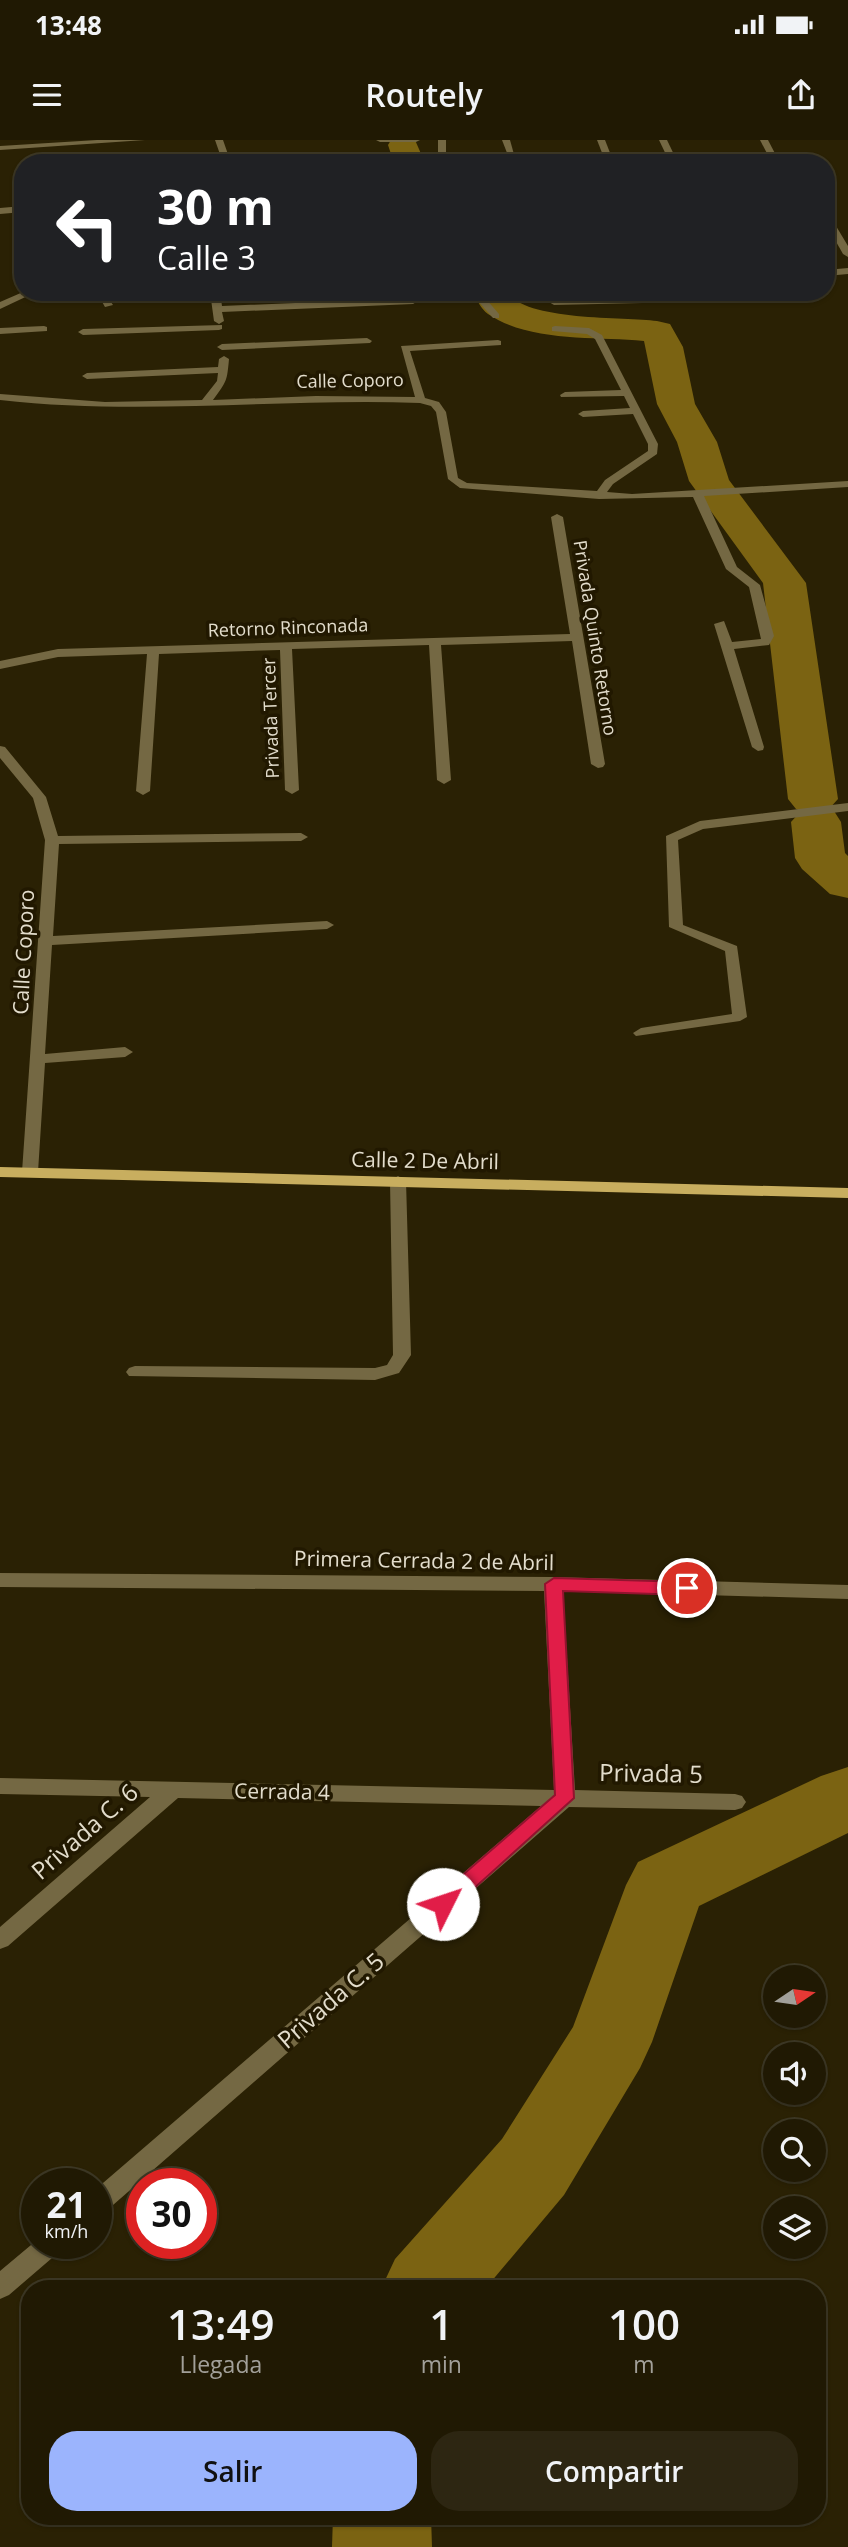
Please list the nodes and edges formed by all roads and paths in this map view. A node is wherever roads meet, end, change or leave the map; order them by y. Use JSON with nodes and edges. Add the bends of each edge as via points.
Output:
{"nodes":[{"id":1,"x":141,"y":140,"type":"edge"},
{"id":2,"x":380,"y":140,"type":"edge"},
{"id":3,"x":415,"y":140,"type":"edge"},
{"id":4,"x":46,"y":142,"type":"edge"},
{"id":5,"x":0,"y":148,"type":"edge"},
{"id":6,"x":835,"y":232,"type":"edge"},
{"id":7,"x":848,"y":254,"type":"edge"},
{"id":8,"x":106,"y":301,"type":"edge"},
{"id":9,"x":216,"y":301,"type":"edge"},
{"id":10,"x":413,"y":301,"type":"dead end"},
{"id":11,"x":483,"y":301,"type":"edge"},
{"id":12,"x":582,"y":301,"type":"edge"},
{"id":13,"x":554,"y":302,"type":"dead end"},
{"id":14,"x":108,"y":305,"type":"dead end"},
{"id":15,"x":217,"y":309,"type":"junction"},
{"id":16,"x":496,"y":316,"type":"dead end"},
{"id":17,"x":219,"y":327,"type":"junction"},
{"id":18,"x":44,"y":329,"type":"dead end"},
{"id":19,"x":555,"y":329,"type":"dead end"},
{"id":20,"x":0,"y":331,"type":"edge"},
{"id":21,"x":83,"y":332,"type":"dead end"},
{"id":22,"x":367,"y":341,"type":"dead end"},
{"id":23,"x":498,"y":343,"type":"dead end"},
{"id":24,"x":222,"y":348,"type":"junction"},
{"id":25,"x":225,"y":370,"type":"junction"},
{"id":26,"x":87,"y":376,"type":"dead end"},
{"id":27,"x":627,"y":393,"type":"junction"},
{"id":28,"x":565,"y":395,"type":"dead end"},
{"id":29,"x":0,"y":397,"type":"edge"},
{"id":30,"x":421,"y":400,"type":"junction"},
{"id":31,"x":204,"y":404,"type":"junction"},
{"id":32,"x":637,"y":411,"type":"junction"},
{"id":33,"x":583,"y":414,"type":"dead end"},
{"id":34,"x":848,"y":484,"type":"edge"},
{"id":35,"x":698,"y":495,"type":"junction"},
{"id":36,"x":599,"y":496,"type":"junction"},
{"id":37,"x":557,"y":517,"type":"dead end"},
{"id":38,"x":720,"y":624,"type":"dead end"},
{"id":39,"x":578,"y":637,"type":"junction"},
{"id":40,"x":435,"y":641,"type":"junction"},
{"id":41,"x":286,"y":645,"type":"junction"},
{"id":42,"x":727,"y":646,"type":"junction"},
{"id":43,"x":153,"y":649,"type":"junction"},
{"id":44,"x":0,"y":665,"type":"edge"},
{"id":45,"x":758,"y":747,"type":"dead end"},
{"id":46,"x":0,"y":750,"type":"edge"},
{"id":47,"x":597,"y":764,"type":"dead end"},
{"id":48,"x":444,"y":780,"type":"dead end"},
{"id":49,"x":292,"y":790,"type":"dead end"},
{"id":50,"x":143,"y":791,"type":"dead end"},
{"id":51,"x":848,"y":807,"type":"edge"},
{"id":52,"x":301,"y":837,"type":"dead end"},
{"id":53,"x":52,"y":841,"type":"junction"},
{"id":54,"x":327,"y":925,"type":"dead end"},
{"id":55,"x":46,"y":941,"type":"junction"},
{"id":56,"x":641,"y":1032,"type":"dead end"},
{"id":57,"x":125,"y":1052,"type":"dead end"},
{"id":58,"x":39,"y":1059,"type":"junction"},
{"id":59,"x":0,"y":1172,"type":"edge"},
{"id":60,"x":30,"y":1172,"type":"junction"},
{"id":61,"x":398,"y":1181,"type":"junction"},
{"id":62,"x":848,"y":1193,"type":"edge"},
{"id":63,"x":135,"y":1372,"type":"dead end"},
{"id":64,"x":0,"y":1580,"type":"edge"},
{"id":65,"x":554,"y":1584,"type":"junction"},
{"id":66,"x":848,"y":1592,"type":"edge"},
{"id":67,"x":0,"y":1786,"type":"edge"},
{"id":68,"x":173,"y":1790,"type":"junction"},
{"id":69,"x":565,"y":1798,"type":"junction"},
{"id":70,"x":735,"y":1802,"type":"dead end"},
{"id":71,"x":0,"y":1940,"type":"edge"},
{"id":72,"x":112,"y":2190,"type":"edge"},
{"id":73,"x":33,"y":2259,"type":"edge"},
{"id":74,"x":0,"y":2287,"type":"edge"}],
"edges":[{"from":1,"to":4,"type":"street"},
{"from":2,"to":3,"type":"street"},
{"from":4,"to":5,"type":"street"},
{"from":6,"to":7,"type":"street"},
{"from":8,"to":14,"type":"street"},
{"from":9,"to":15,"type":"street"},
{"from":10,"to":15,"type":"street"},
{"from":11,"to":16,"type":"street"},
{"from":12,"to":13,"type":"street"},
{"from":15,"to":17,"type":"street"},
{"from":17,"to":21,"type":"street"},
{"from":17,"to":24,"type":"street"},
{"from":18,"to":20,"type":"street"},
{"from":19,"to":27,"type":"street","via":[[589,331],[599,337]]},
{"from":22,"to":24,"type":"street"},
{"from":23,"to":30,"type":"street","via":[[404,348]]},
{"from":24,"to":25,"type":"street"},
{"from":25,"to":26,"type":"street"},
{"from":25,"to":31,"type":"street"},
{"from":27,"to":28,"type":"street"},
{"from":27,"to":32,"type":"street"},
{"from":29,"to":31,"type":"street","name":"Calle Coporo","via":[[83,405]]},
{"from":30,"to":31,"type":"street","name":"Calle Coporo"},
{"from":30,"to":36,"type":"street","name":"Calle Coporo","via":[[435,404],[441,412],[449,471],[464,486]]},
{"from":32,"to":33,"type":"street"},
{"from":32,"to":36,"type":"street","via":[[653,452],[609,482]]},
{"from":34,"to":35,"type":"street","name":"Calle Coporo"},
{"from":35,"to":36,"type":"street","name":"Calle Coporo"},
{"from":35,"to":42,"type":"street","via":[[733,569],[754,585],[768,636],[765,642]]},
{"from":37,"to":39,"type":"street","name":"Privada Quinto Retorno"},
{"from":38,"to":42,"type":"street"},
{"from":39,"to":40,"type":"street","name":"Retorno Rinconada"},
{"from":39,"to":47,"type":"street","name":"Privada Quinto Retorno"},
{"from":40,"to":41,"type":"street","name":"Retorno Rinconada"},
{"from":40,"to":48,"type":"street"},
{"from":41,"to":43,"type":"street","name":"Retorno Rinconada"},
{"from":41,"to":49,"type":"street","name":"Privada Tercer"},
{"from":42,"to":45,"type":"street"},
{"from":43,"to":44,"type":"street","name":"Retorno Rinconada","via":[[58,653]]},
{"from":43,"to":50,"type":"street"},
{"from":46,"to":53,"type":"street","name":"Calle Coporo","via":[[39,797]]},
{"from":51,"to":56,"type":"street","via":[[700,825],[671,839],[676,928],[732,949],[740,1017]]},
{"from":52,"to":53,"type":"street"},
{"from":53,"to":55,"type":"street","name":"Calle Coporo"},
{"from":54,"to":55,"type":"street"},
{"from":55,"to":58,"type":"street","name":"Calle Coporo"},
{"from":57,"to":58,"type":"street"},
{"from":58,"to":60,"type":"street","name":"Calle Coporo"},
{"from":59,"to":60,"type":"main road","name":"Calle 2 De Abril"},
{"from":60,"to":61,"type":"main road","name":"Calle 2 De Abril"},
{"from":61,"to":62,"type":"main road","name":"Calle 2 De Abril"},
{"from":61,"to":63,"type":"street","via":[[402,1355],[393,1369],[375,1374]]},
{"from":64,"to":65,"type":"street","name":"Primera Cerrada 2 de Abril"},
{"from":65,"to":66,"type":"street","name":"Primera Cerrada 2 de Abril"},
{"from":65,"to":69,"type":"street"},
{"from":67,"to":68,"type":"street","name":"Cerrada 4"},
{"from":68,"to":69,"type":"street","name":"Cerrada 4"},
{"from":68,"to":71,"type":"street","name":"Privada C. 6"},
{"from":69,"to":70,"type":"street","name":"Privada 5"},
{"from":69,"to":72,"type":"street","name":"Privada C. 5"},
{"from":73,"to":74,"type":"street"}]}
